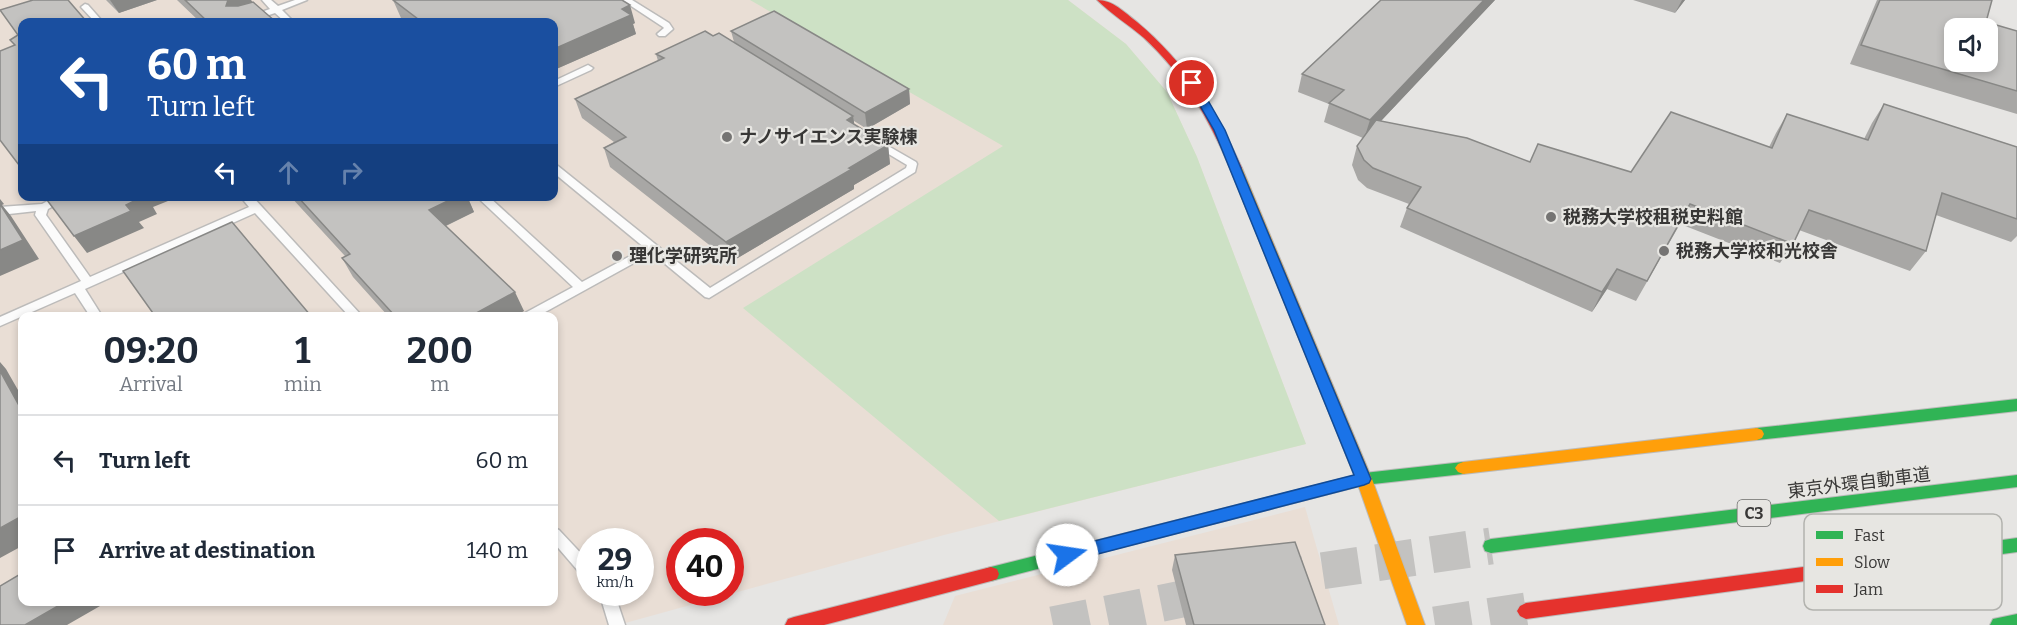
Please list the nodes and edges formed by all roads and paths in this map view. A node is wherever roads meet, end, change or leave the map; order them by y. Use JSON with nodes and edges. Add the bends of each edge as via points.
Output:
{"nodes":[{"id":1,"x":266,"y":0,"type":"edge"},
{"id":2,"x":303,"y":0,"type":"edge"},
{"id":3,"x":626,"y":0,"type":"edge"},
{"id":4,"x":1102,"y":0,"type":"edge"},
{"id":5,"x":85,"y":7,"type":"dead end"},
{"id":6,"x":276,"y":10,"type":"junction"},
{"id":7,"x":95,"y":18,"type":"edge"},
{"id":8,"x":253,"y":18,"type":"edge"},
{"id":9,"x":285,"y":18,"type":"edge"},
{"id":10,"x":662,"y":34,"type":"dead end"},
{"id":11,"x":588,"y":68,"type":"dead end"},
{"id":12,"x":558,"y":82,"type":"edge"},
{"id":13,"x":861,"y":133,"type":"edge"},
{"id":14,"x":558,"y":171,"type":"edge"},
{"id":15,"x":57,"y":201,"type":"edge"},
{"id":16,"x":249,"y":201,"type":"edge"},
{"id":17,"x":486,"y":201,"type":"edge"},
{"id":18,"x":44,"y":207,"type":"junction"},
{"id":19,"x":255,"y":209,"type":"junction"},
{"id":20,"x":0,"y":211,"type":"edge"},
{"id":21,"x":651,"y":249,"type":"junction"},
{"id":22,"x":83,"y":286,"type":"junction"},
{"id":23,"x":581,"y":288,"type":"junction"},
{"id":24,"x":23,"y":312,"type":"edge"},
{"id":25,"x":94,"y":312,"type":"edge"},
{"id":26,"x":352,"y":312,"type":"edge"},
{"id":27,"x":536,"y":312,"type":"edge"},
{"id":28,"x":18,"y":314,"type":"edge"},
{"id":29,"x":0,"y":322,"type":"edge"},
{"id":30,"x":2017,"y":405,"type":"edge"},
{"id":31,"x":1364,"y":479,"type":"junction"},
{"id":32,"x":2017,"y":481,"type":"edge"},
{"id":33,"x":558,"y":538,"type":"edge"},
{"id":34,"x":2017,"y":545,"type":"edge"},
{"id":35,"x":1491,"y":546,"type":"tunnel mouth"},
{"id":36,"x":2002,"y":547,"type":"edge"},
{"id":37,"x":576,"y":558,"type":"edge"},
{"id":38,"x":1804,"y":574,"type":"edge"},
{"id":39,"x":612,"y":606,"type":"edge"},
{"id":40,"x":1526,"y":611,"type":"tunnel mouth"},
{"id":41,"x":2017,"y":622,"type":"edge"},
{"id":42,"x":617,"y":625,"type":"edge"},
{"id":43,"x":794,"y":625,"type":"edge"},
{"id":44,"x":1416,"y":625,"type":"edge"},
{"id":45,"x":1999,"y":625,"type":"edge"}],
"edges":[{"from":1,"to":6,"type":"lane"},
{"from":2,"to":6,"type":"lane"},
{"from":3,"to":10,"type":"lane","via":[[666,25],[669,29]]},
{"from":4,"to":31,"type":"main road","via":[[1130,18],[1163,48],[1192,83],[1220,130]]},
{"from":5,"to":7,"type":"lane"},
{"from":6,"to":8,"type":"lane"},
{"from":6,"to":9,"type":"lane"},
{"from":11,"to":12,"type":"lane"},
{"from":13,"to":21,"type":"lane","via":[[912,165],[911,170],[709,294]]},
{"from":14,"to":21,"type":"lane"},
{"from":15,"to":18,"type":"lane"},
{"from":16,"to":19,"type":"lane"},
{"from":17,"to":23,"type":"lane"},
{"from":18,"to":20,"type":"lane"},
{"from":18,"to":22,"type":"lane","via":[[40,215]]},
{"from":19,"to":22,"type":"lane"},
{"from":19,"to":26,"type":"lane"},
{"from":21,"to":23,"type":"lane"},
{"from":22,"to":24,"type":"lane"},
{"from":22,"to":25,"type":"lane"},
{"from":23,"to":27,"type":"lane"},
{"from":28,"to":29,"type":"lane"},
{"from":30,"to":31,"type":"main road"},
{"from":31,"to":43,"type":"main road"},
{"from":31,"to":44,"type":"main road"},
{"from":32,"to":35,"type":"main road","name":"東京外環自動車道","number":"C3"},
{"from":33,"to":37,"type":"lane"},
{"from":34,"to":36,"type":"main road"},
{"from":38,"to":40,"type":"main road"},
{"from":39,"to":42,"type":"lane"},
{"from":41,"to":45,"type":"main road"}]}
